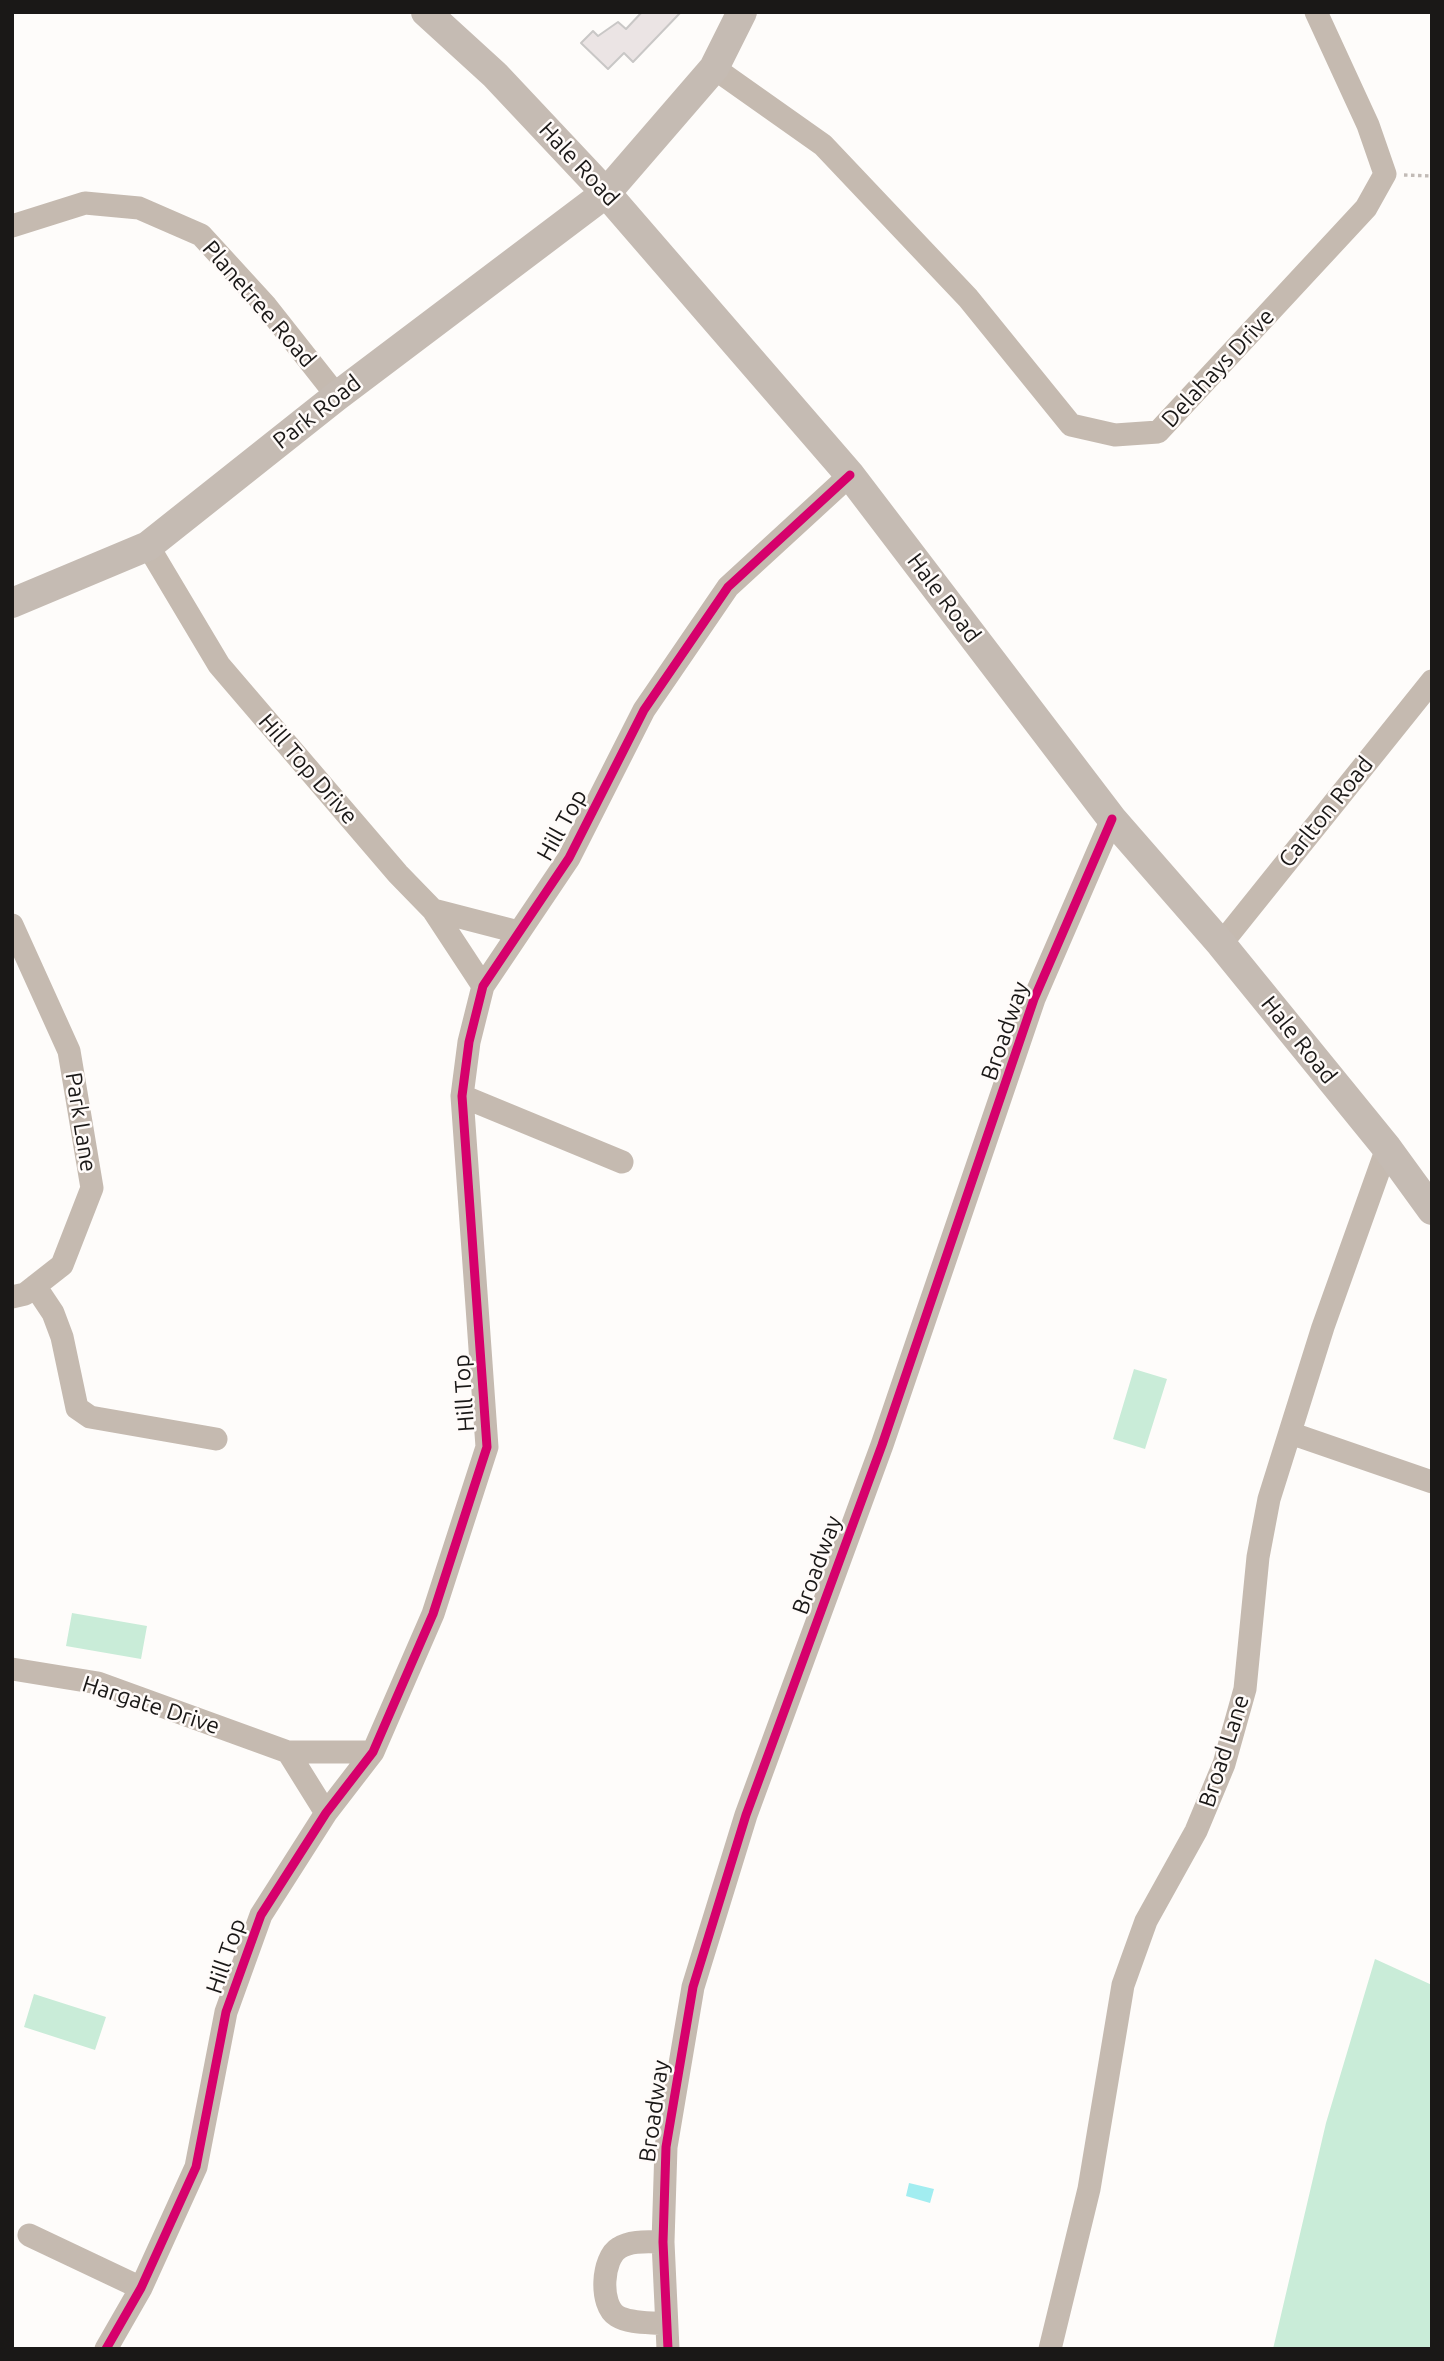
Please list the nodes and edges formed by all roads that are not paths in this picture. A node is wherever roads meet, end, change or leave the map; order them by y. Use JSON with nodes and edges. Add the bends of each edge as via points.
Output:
{"nodes":[{"id":1,"x":426,"y":12,"type":"edge"},
{"id":2,"x":742,"y":12,"type":"edge"},
{"id":3,"x":1316,"y":12,"type":"edge"},
{"id":4,"x":714,"y":68,"type":"junction"},
{"id":5,"x":607,"y":193,"type":"junction"},
{"id":6,"x":12,"y":226,"type":"edge"},
{"id":7,"x":337,"y":396,"type":"junction"},
{"id":8,"x":850,"y":475,"type":"junction"},
{"id":9,"x":148,"y":546,"type":"junction"},
{"id":10,"x":12,"y":603,"type":"edge"},
{"id":11,"x":1432,"y":681,"type":"edge"},
{"id":12,"x":1112,"y":819,"type":"junction"},
{"id":13,"x":433,"y":910,"type":"junction"},
{"id":14,"x":12,"y":925,"type":"edge"},
{"id":15,"x":518,"y":932,"type":"junction"},
{"id":16,"x":1221,"y":944,"type":"junction"},
{"id":17,"x":483,"y":986,"type":"junction"},
{"id":18,"x":462,"y":1097,"type":"junction"},
{"id":19,"x":1387,"y":1148,"type":"junction"},
{"id":20,"x":622,"y":1162,"type":"dead end"},
{"id":21,"x":1432,"y":1210,"type":"edge"},
{"id":22,"x":35,"y":1286,"type":"junction"},
{"id":23,"x":12,"y":1297,"type":"edge"},
{"id":24,"x":1290,"y":1433,"type":"junction"},
{"id":25,"x":216,"y":1438,"type":"dead end"},
{"id":26,"x":1432,"y":1482,"type":"edge"},
{"id":27,"x":12,"y":1669,"type":"edge"},
{"id":28,"x":288,"y":1752,"type":"junction"},
{"id":29,"x":373,"y":1752,"type":"junction"},
{"id":30,"x":326,"y":1813,"type":"junction"},
{"id":31,"x":29,"y":2235,"type":"dead end"},
{"id":32,"x":663,"y":2242,"type":"junction"},
{"id":33,"x":141,"y":2288,"type":"junction"},
{"id":34,"x":666,"y":2323,"type":"junction"},
{"id":35,"x":106,"y":2349,"type":"edge"},
{"id":36,"x":668,"y":2349,"type":"edge"},
{"id":37,"x":1050,"y":2349,"type":"edge"}],
"edges":[{"from":1,"to":5,"type":"main road","name":"Hale Road","via":[[495,75]]},
{"from":2,"to":4,"type":"main road","name":"Park Road"},
{"from":3,"to":4,"type":"street","name":"Delahays Drive","via":[[1368,125],[1385,174],[1366,208],[1158,432],[1115,435],[1072,425],[968,298],[824,145]]},
{"from":4,"to":5,"type":"main road","name":"Park Road"},
{"from":5,"to":7,"type":"main road","name":"Park Road"},
{"from":5,"to":8,"type":"main road","name":"Hale Road"},
{"from":6,"to":7,"type":"street","name":"Planetree Road","via":[[85,203],[139,208],[201,235],[266,306]]},
{"from":7,"to":9,"type":"main road","name":"Park Road"},
{"from":8,"to":12,"type":"main road","name":"Hale Road"},
{"from":8,"to":15,"type":"street","name":"Hill Top","via":[[728,587],[645,710],[569,858]]},
{"from":9,"to":10,"type":"main road","name":"Park Road"},
{"from":9,"to":13,"type":"street","name":"Hill Top Drive","via":[[219,665]]},
{"from":11,"to":16,"type":"street","name":"Carlton Road"},
{"from":12,"to":16,"type":"main road","name":"Hale Road"},
{"from":12,"to":32,"type":"street","name":"Broadway","via":[[1034,999],[887,1432],[746,1815],[692,1987],[666,2147]]},
{"from":13,"to":15,"type":"street"},
{"from":13,"to":17,"type":"street","name":"Hill Top Drive"},
{"from":14,"to":22,"type":"street","name":"Park Lane","via":[[69,1051],[92,1188],[62,1265]]},
{"from":15,"to":17,"type":"street","name":"Hill Top"},
{"from":16,"to":19,"type":"main road","name":"Hale Road"},
{"from":17,"to":18,"type":"street","name":"Hill Top"},
{"from":18,"to":20,"type":"street"},
{"from":18,"to":29,"type":"street","name":"Hill Top","via":[[487,1447],[433,1614]]},
{"from":19,"to":21,"type":"main road","name":"Hale Road"},
{"from":19,"to":24,"type":"street","name":"Broad Lane"},
{"from":22,"to":23,"type":"street","name":"Park Lane"},
{"from":22,"to":25,"type":"street","via":[[62,1337],[77,1408],[90,1417]]},
{"from":24,"to":26,"type":"street"},
{"from":24,"to":37,"type":"street","name":"Broad Lane","via":[[1269,1499],[1258,1557],[1245,1689],[1224,1764],[1196,1831],[1146,1921],[1123,1985],[1089,2189]]},
{"from":27,"to":28,"type":"street","name":"Hargate Drive","via":[[98,1683]]},
{"from":28,"to":29,"type":"street","name":"Hargate Drive"},
{"from":28,"to":30,"type":"street"},
{"from":29,"to":30,"type":"street","name":"Hill Top"},
{"from":30,"to":33,"type":"street","name":"Hill Top","via":[[261,1914],[226,2012],[196,2167]]},
{"from":31,"to":33,"type":"street"},
{"from":32,"to":34,"type":"street","name":"Broadway"},
{"from":32,"to":34,"type":"street","via":[[623,2245],[613,2252],[607,2262],[606,2289],[616,2316]]},
{"from":33,"to":35,"type":"street","name":"Hill Top"},
{"from":34,"to":36,"type":"street","name":"Broadway"}]}
